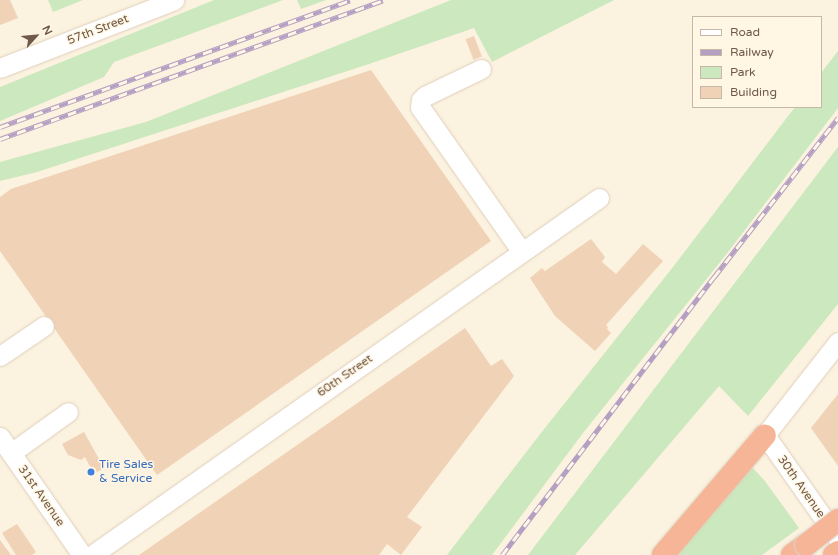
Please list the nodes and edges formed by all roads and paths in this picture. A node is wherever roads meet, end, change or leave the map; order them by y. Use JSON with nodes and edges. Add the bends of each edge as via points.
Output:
{"nodes":[{"id":1,"x":174,"y":0,"type":"edge"},
{"id":2,"x":0,"y":68,"type":"edge"},
{"id":3,"x":481,"y":69,"type":"dead end"},
{"id":4,"x":599,"y":198,"type":"dead end"},
{"id":5,"x":522,"y":252,"type":"junction"},
{"id":6,"x":44,"y":326,"type":"dead end"},
{"id":7,"x":838,"y":342,"type":"edge"},
{"id":8,"x":0,"y":356,"type":"edge"},
{"id":9,"x":68,"y":412,"type":"dead end"},
{"id":10,"x":765,"y":435,"type":"junction"},
{"id":11,"x":0,"y":437,"type":"edge"},
{"id":12,"x":11,"y":453,"type":"junction"},
{"id":13,"x":838,"y":520,"type":"edge"},
{"id":14,"x":838,"y":539,"type":"edge"},
{"id":15,"x":799,"y":550,"type":"edge"},
{"id":16,"x":838,"y":552,"type":"edge"},
{"id":17,"x":82,"y":555,"type":"edge"},
{"id":18,"x":92,"y":555,"type":"edge"},
{"id":19,"x":663,"y":555,"type":"edge"},
{"id":20,"x":834,"y":555,"type":"edge"}],
"edges":[{"from":1,"to":2,"type":"street","name":"57th Street"},
{"from":3,"to":5,"type":"street","via":[[425,96],[420,107]]},
{"from":4,"to":5,"type":"street","name":"60th Street"},
{"from":5,"to":18,"type":"street","name":"60th Street"},
{"from":6,"to":8,"type":"street"},
{"from":7,"to":10,"type":"street"},
{"from":9,"to":12,"type":"street"},
{"from":10,"to":14,"type":"street","name":"30th Avenue"},
{"from":10,"to":19,"type":"highway"},
{"from":11,"to":12,"type":"street","name":"31st Avenue"},
{"from":12,"to":17,"type":"street","name":"31st Avenue"},
{"from":13,"to":15,"type":"highway","bridge":true},
{"from":16,"to":20,"type":"highway"}]}
